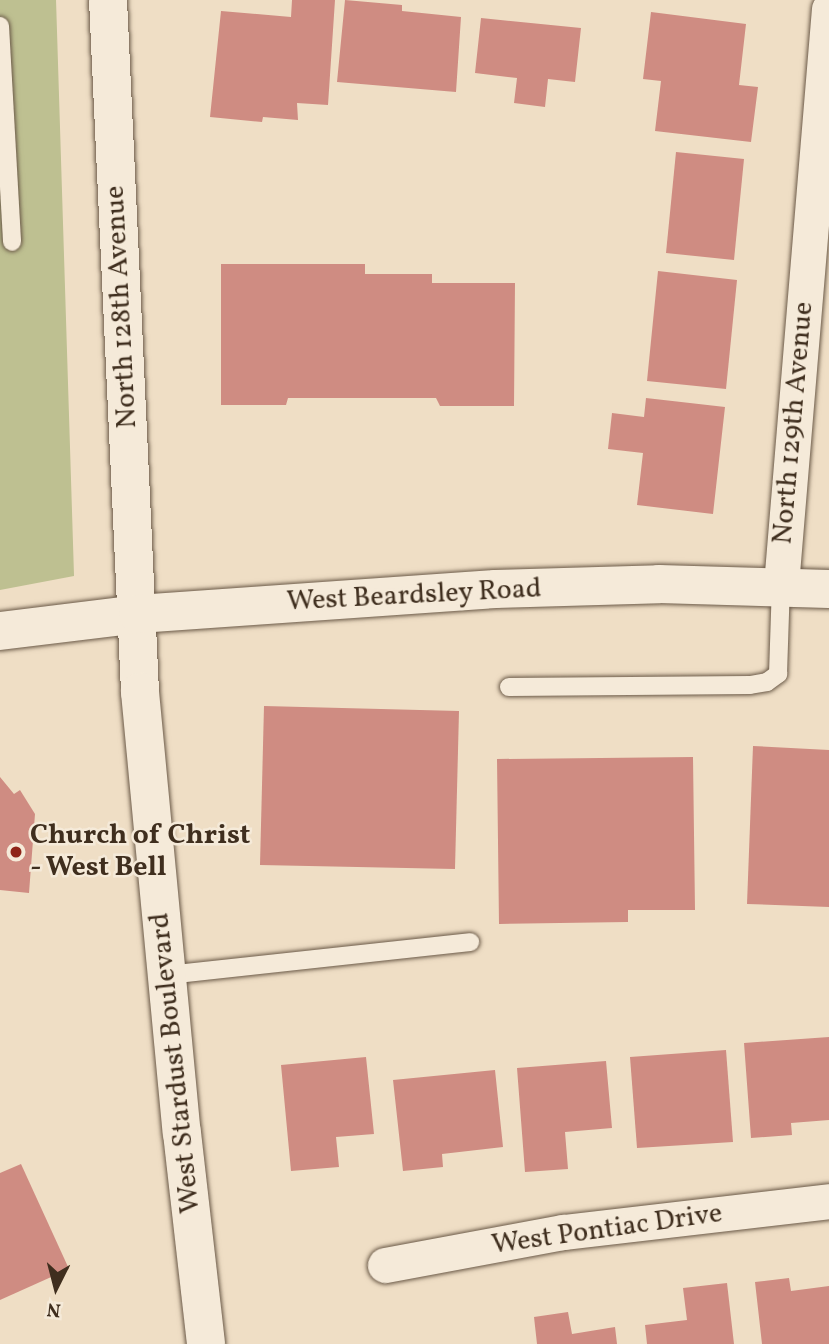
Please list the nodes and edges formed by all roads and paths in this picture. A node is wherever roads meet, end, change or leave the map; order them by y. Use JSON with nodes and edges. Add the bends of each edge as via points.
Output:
{"nodes":[{"id":1,"x":107,"y":0,"type":"edge"},
{"id":2,"x":829,"y":9,"type":"edge"},
{"id":3,"x":0,"y":26,"type":"edge"},
{"id":4,"x":12,"y":242,"type":"dead end"},
{"id":5,"x":781,"y":585,"type":"junction"},
{"id":6,"x":829,"y":589,"type":"edge"},
{"id":7,"x":138,"y":614,"type":"junction"},
{"id":8,"x":0,"y":631,"type":"edge"},
{"id":9,"x":509,"y":687,"type":"dead end"},
{"id":10,"x":470,"y":942,"type":"dead end"},
{"id":11,"x":167,"y":975,"type":"junction"},
{"id":12,"x":829,"y":1201,"type":"edge"},
{"id":13,"x":385,"y":1265,"type":"dead end"},
{"id":14,"x":206,"y":1344,"type":"edge"}],
"edges":[{"from":1,"to":7,"type":"street","name":"North 128th Avenue"},
{"from":2,"to":5,"type":"street","name":"North 129th Avenue"},
{"from":3,"to":4,"type":"lane"},
{"from":5,"to":6,"type":"street","name":"West Beardsley Road"},
{"from":5,"to":7,"type":"street","name":"West Beardsley Road","via":[[495,589]]},
{"from":5,"to":9,"type":"lane","via":[[778,674],[766,682]]},
{"from":7,"to":8,"type":"street","name":"West Beardsley Road"},
{"from":7,"to":11,"type":"street","name":"West Stardust Boulevard","via":[[140,692]]},
{"from":10,"to":11,"type":"lane"},
{"from":11,"to":14,"type":"street","name":"West Stardust Boulevard"},
{"from":12,"to":13,"type":"street","name":"West Pontiac Drive","via":[[564,1232]]}]}
